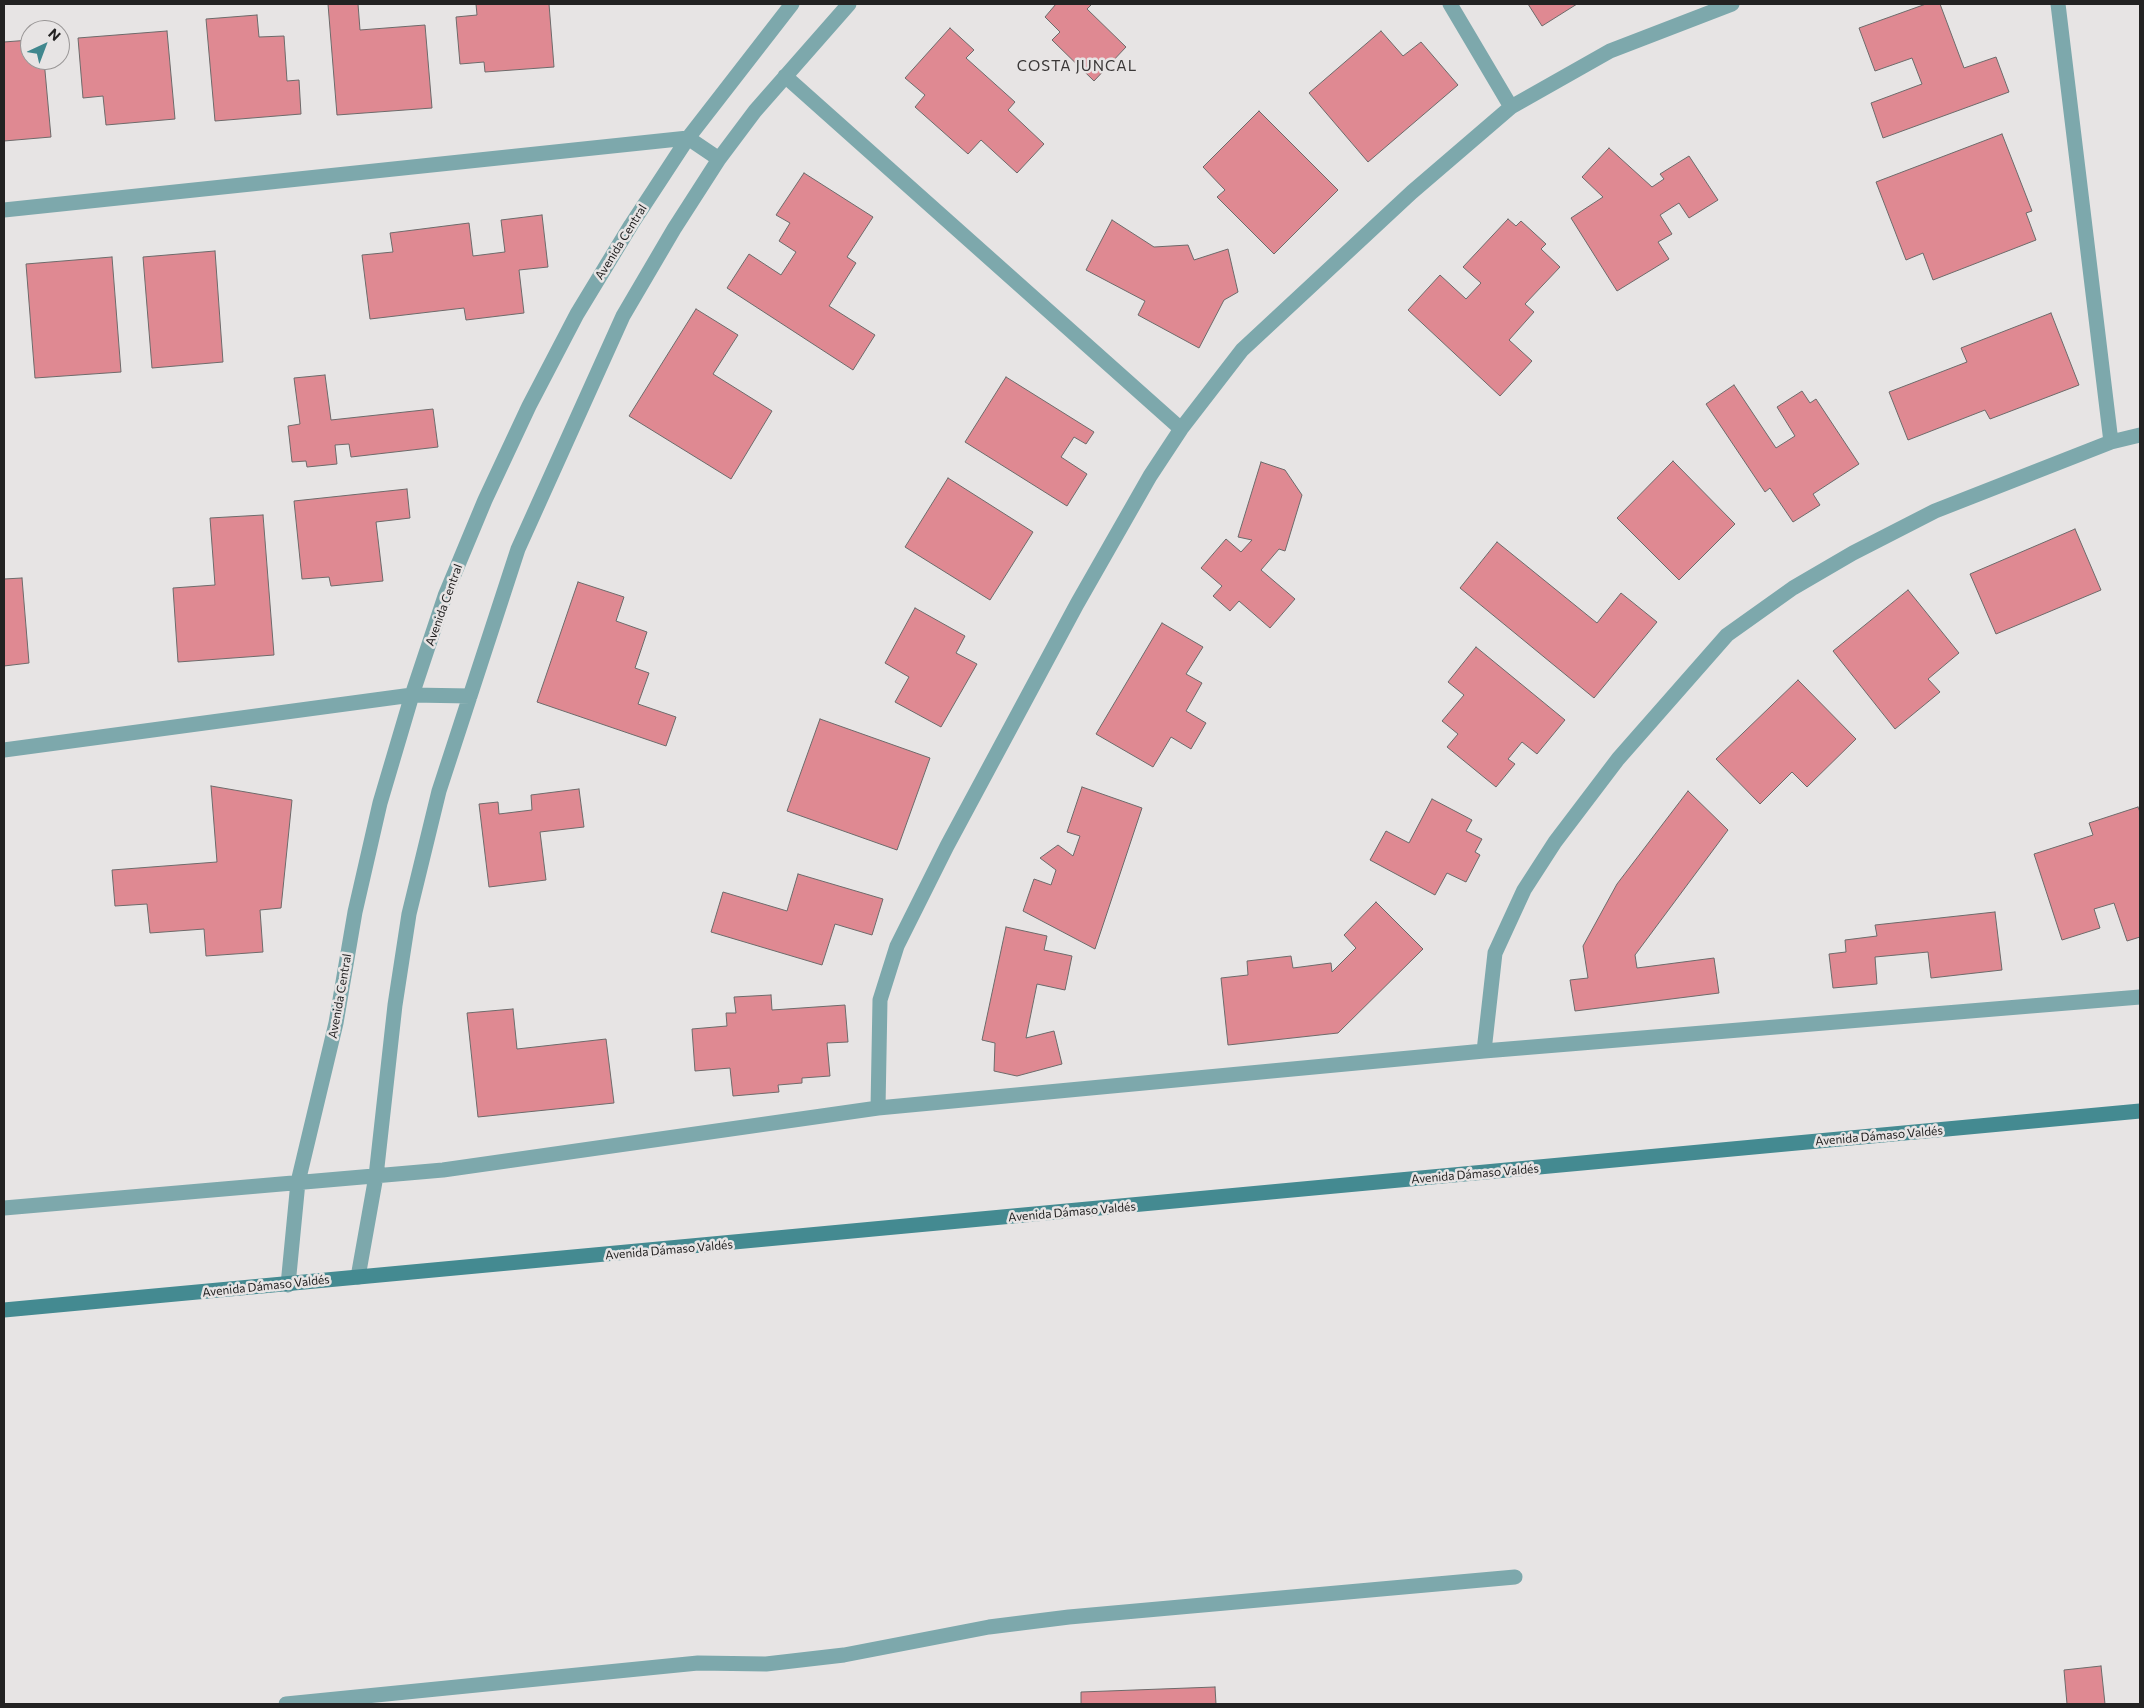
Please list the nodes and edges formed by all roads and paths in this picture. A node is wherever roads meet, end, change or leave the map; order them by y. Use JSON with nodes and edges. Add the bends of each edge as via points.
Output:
{"nodes":[{"id":1,"x":792,"y":4,"type":"edge"},
{"id":2,"x":849,"y":4,"type":"edge"},
{"id":3,"x":1450,"y":4,"type":"edge"},
{"id":4,"x":1732,"y":4,"type":"edge"},
{"id":5,"x":2058,"y":4,"type":"edge"},
{"id":6,"x":785,"y":76,"type":"junction"},
{"id":7,"x":1511,"y":107,"type":"junction"},
{"id":8,"x":688,"y":138,"type":"junction"},
{"id":9,"x":719,"y":159,"type":"junction"},
{"id":10,"x":4,"y":210,"type":"edge"},
{"id":11,"x":1181,"y":429,"type":"junction"},
{"id":12,"x":2140,"y":435,"type":"edge"},
{"id":13,"x":2111,"y":442,"type":"junction"},
{"id":14,"x":412,"y":695,"type":"junction"},
{"id":15,"x":470,"y":696,"type":"junction"},
{"id":16,"x":4,"y":750,"type":"edge"},
{"id":17,"x":2140,"y":997,"type":"edge"},
{"id":18,"x":1484,"y":1051,"type":"junction"},
{"id":19,"x":878,"y":1108,"type":"junction"},
{"id":20,"x":2140,"y":1111,"type":"edge"},
{"id":21,"x":376,"y":1176,"type":"junction"},
{"id":22,"x":298,"y":1182,"type":"junction"},
{"id":23,"x":4,"y":1208,"type":"edge"},
{"id":24,"x":358,"y":1277,"type":"junction"},
{"id":25,"x":288,"y":1285,"type":"junction"},
{"id":26,"x":4,"y":1310,"type":"edge"},
{"id":27,"x":1515,"y":1577,"type":"dead end"},
{"id":28,"x":286,"y":1704,"type":"edge"}],
"edges":[{"from":1,"to":8,"type":"street","name":"Avenida Central"},
{"from":2,"to":6,"type":"street"},
{"from":3,"to":7,"type":"street"},
{"from":4,"to":7,"type":"street","via":[[1610,51]]},
{"from":5,"to":13,"type":"street"},
{"from":6,"to":9,"type":"street"},
{"from":6,"to":11,"type":"street"},
{"from":7,"to":11,"type":"street","via":[[1412,192],[1242,350]]},
{"from":8,"to":9,"type":"street"},
{"from":8,"to":10,"type":"street"},
{"from":8,"to":14,"type":"street","name":"Avenida Central","via":[[577,314],[529,406],[485,500],[446,596]]},
{"from":9,"to":15,"type":"street","via":[[623,316],[518,549]]},
{"from":11,"to":19,"type":"street","via":[[1150,476],[1077,604],[897,946],[880,1000]]},
{"from":12,"to":13,"type":"street"},
{"from":13,"to":18,"type":"street","via":[[1934,511],[1793,588],[1727,635],[1618,760],[1555,842],[1524,890],[1495,953]]},
{"from":14,"to":15,"type":"street"},
{"from":14,"to":16,"type":"street"},
{"from":14,"to":22,"type":"street","name":"Avenida Central","via":[[378,812],[355,912],[336,1023]]},
{"from":15,"to":21,"type":"street","via":[[439,791],[409,914],[395,1005]]},
{"from":17,"to":18,"type":"street"},
{"from":18,"to":19,"type":"street"},
{"from":19,"to":21,"type":"street","via":[[443,1170]]},
{"from":20,"to":24,"type":"street","name":"Avenida Dámaso Valdés"},
{"from":21,"to":22,"type":"street"},
{"from":21,"to":24,"type":"street"},
{"from":22,"to":23,"type":"street"},
{"from":22,"to":25,"type":"street","name":"Avenida Central"},
{"from":24,"to":25,"type":"street","name":"Avenida Dámaso Valdés"},
{"from":25,"to":26,"type":"street","name":"Avenida Dámaso Valdés"},
{"from":27,"to":28,"type":"street","via":[[1069,1617],[989,1627],[844,1656],[766,1664],[698,1663]]}]}
